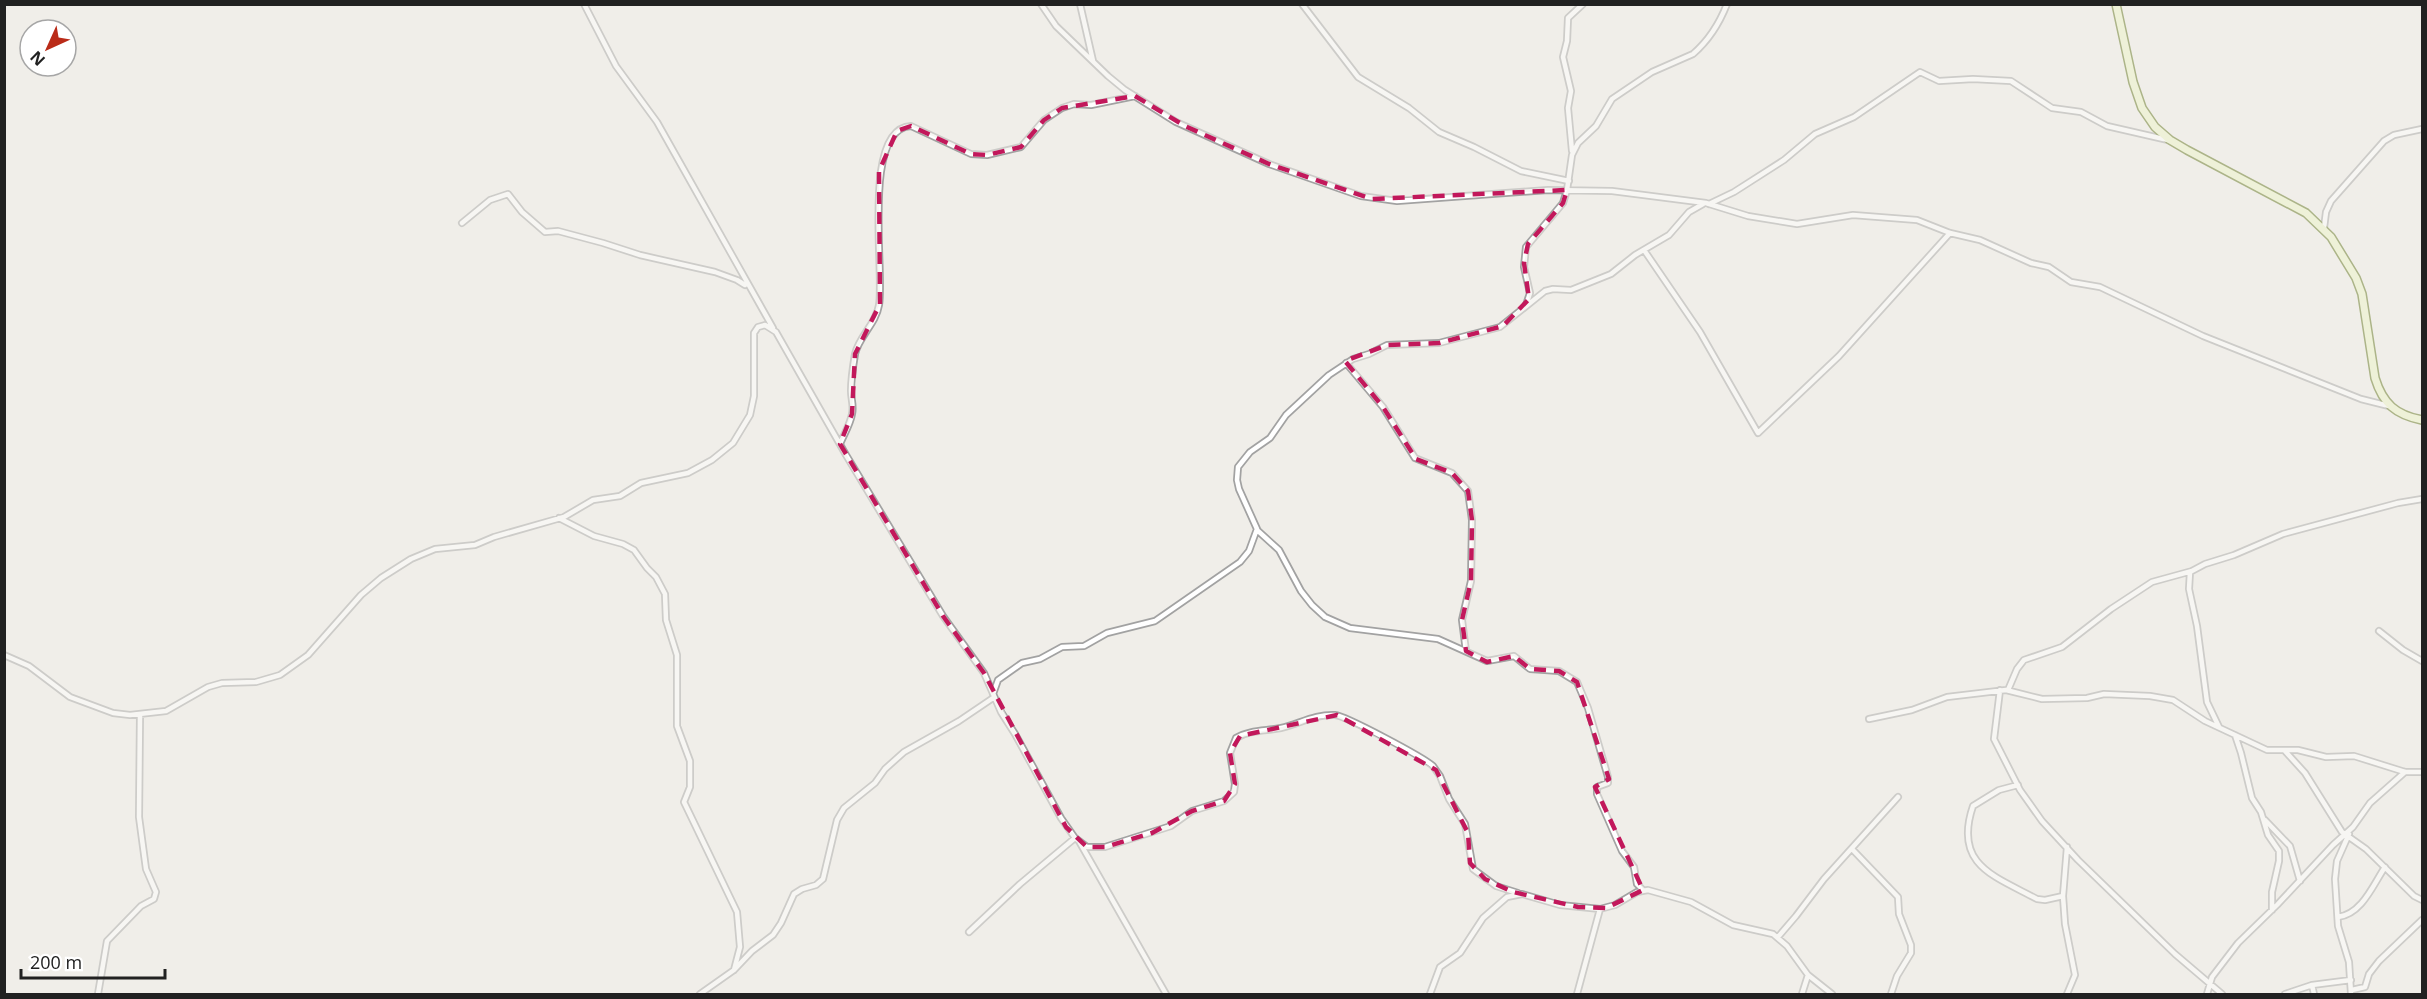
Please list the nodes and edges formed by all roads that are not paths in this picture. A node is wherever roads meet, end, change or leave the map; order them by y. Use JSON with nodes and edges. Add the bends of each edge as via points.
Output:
{"nodes":[{"id":1,"x":584,"y":4,"type":"edge"},
{"id":2,"x":1041,"y":4,"type":"edge"},
{"id":3,"x":1080,"y":4,"type":"edge"},
{"id":4,"x":1302,"y":4,"type":"edge"},
{"id":5,"x":1583,"y":4,"type":"edge"},
{"id":6,"x":1727,"y":4,"type":"edge"},
{"id":7,"x":2116,"y":4,"type":"edge"},
{"id":8,"x":1092,"y":61,"type":"junction"},
{"id":9,"x":1135,"y":96,"type":"junction"},
{"id":10,"x":2422,"y":129,"type":"edge"},
{"id":11,"x":2170,"y":140,"type":"junction"},
{"id":12,"x":1573,"y":153,"type":"junction"},
{"id":13,"x":1569,"y":181,"type":"junction"},
{"id":14,"x":1568,"y":190,"type":"junction"},
{"id":15,"x":1708,"y":204,"type":"junction"},
{"id":16,"x":462,"y":223,"type":"dead end"},
{"id":17,"x":2324,"y":228,"type":"junction"},
{"id":18,"x":1950,"y":233,"type":"junction"},
{"id":19,"x":1644,"y":250,"type":"junction"},
{"id":20,"x":748,"y":286,"type":"junction"},
{"id":21,"x":1526,"y":307,"type":"junction"},
{"id":22,"x":775,"y":331,"type":"junction"},
{"id":23,"x":1346,"y":363,"type":"junction"},
{"id":24,"x":2389,"y":406,"type":"junction"},
{"id":25,"x":2422,"y":420,"type":"edge"},
{"id":26,"x":840,"y":444,"type":"junction"},
{"id":27,"x":2422,"y":499,"type":"edge"},
{"id":28,"x":559,"y":518,"type":"junction"},
{"id":29,"x":1257,"y":529,"type":"junction"},
{"id":30,"x":2192,"y":571,"type":"junction"},
{"id":31,"x":2379,"y":631,"type":"dead end"},
{"id":32,"x":1466,"y":651,"type":"junction"},
{"id":33,"x":4,"y":655,"type":"edge"},
{"id":34,"x":2422,"y":661,"type":"edge"},
{"id":35,"x":2000,"y":690,"type":"junction"},
{"id":36,"x":2008,"y":690,"type":"junction"},
{"id":37,"x":993,"y":697,"type":"junction"},
{"id":38,"x":141,"y":715,"type":"junction"},
{"id":39,"x":1869,"y":719,"type":"dead end"},
{"id":40,"x":2218,"y":727,"type":"junction"},
{"id":41,"x":2235,"y":735,"type":"junction"},
{"id":42,"x":2285,"y":751,"type":"junction"},
{"id":43,"x":2405,"y":772,"type":"junction"},
{"id":44,"x":2422,"y":772,"type":"edge"},
{"id":45,"x":2018,"y":785,"type":"junction"},
{"id":46,"x":1898,"y":797,"type":"dead end"},
{"id":47,"x":2262,"y":816,"type":"junction"},
{"id":48,"x":2346,"y":835,"type":"junction"},
{"id":49,"x":1077,"y":839,"type":"junction"},
{"id":50,"x":2067,"y":847,"type":"junction"},
{"id":51,"x":1852,"y":849,"type":"junction"},
{"id":52,"x":2385,"y":867,"type":"junction"},
{"id":53,"x":2300,"y":881,"type":"junction"},
{"id":54,"x":1643,"y":890,"type":"junction"},
{"id":55,"x":1518,"y":893,"type":"junction"},
{"id":56,"x":2063,"y":896,"type":"junction"},
{"id":57,"x":2422,"y":900,"type":"edge"},
{"id":58,"x":1600,"y":909,"type":"junction"},
{"id":59,"x":2272,"y":910,"type":"junction"},
{"id":60,"x":2338,"y":917,"type":"junction"},
{"id":61,"x":2422,"y":920,"type":"edge"},
{"id":62,"x":969,"y":932,"type":"dead end"},
{"id":63,"x":1778,"y":937,"type":"junction"},
{"id":64,"x":734,"y":970,"type":"junction"},
{"id":65,"x":1808,"y":975,"type":"junction"},
{"id":66,"x":2351,"y":980,"type":"junction"},
{"id":67,"x":2209,"y":983,"type":"junction"},
{"id":68,"x":2312,"y":985,"type":"junction"},
{"id":69,"x":2351,"y":992,"type":"edge"},
{"id":70,"x":98,"y":994,"type":"edge"},
{"id":71,"x":700,"y":994,"type":"edge"},
{"id":72,"x":1166,"y":994,"type":"edge"},
{"id":73,"x":1430,"y":994,"type":"edge"},
{"id":74,"x":1577,"y":994,"type":"edge"},
{"id":75,"x":1802,"y":994,"type":"edge"},
{"id":76,"x":1832,"y":994,"type":"edge"},
{"id":77,"x":1891,"y":994,"type":"edge"},
{"id":78,"x":2067,"y":994,"type":"edge"},
{"id":79,"x":2207,"y":994,"type":"edge"},
{"id":80,"x":2222,"y":994,"type":"edge"},
{"id":81,"x":2285,"y":994,"type":"edge"},
{"id":82,"x":2314,"y":994,"type":"edge"}],
"edges":[{"from":1,"to":20,"type":"street","via":[[616,66],[657,122]]},
{"from":2,"to":8,"type":"street","via":[[1056,26]]},
{"from":3,"to":8,"type":"street"},
{"from":4,"to":13,"type":"street","via":[[1358,77],[1439,132],[1521,171]]},
{"from":5,"to":12,"type":"street","via":[[1568,18],[1563,57],[1571,91],[1568,108]]},
{"from":6,"to":12,"type":"street","via":[[1709,36],[1693,54],[1652,72],[1612,99]]},
{"from":7,"to":11,"type":"street","via":[[2142,108]]},
{"from":8,"to":9,"type":"street"},
{"from":9,"to":14,"type":"street","via":[[1185,126],[1261,161],[1372,199],[1407,201]]},
{"from":9,"to":26,"type":"street","via":[[1070,105],[1044,120],[1021,147],[987,155],[971,154],[916,127],[905,126],[897,131],[879,171],[879,304],[874,322],[855,354],[852,414]]},
{"from":10,"to":17,"type":"street","via":[[2384,141],[2331,201]]},
{"from":11,"to":15,"type":"street","via":[[2107,126],[2080,112],[2052,108],[2011,81],[1939,81],[1920,72],[1854,117],[1815,134],[1784,160],[1734,192]]},
{"from":11,"to":17,"type":"street","via":[[2306,213]]},
{"from":12,"to":13,"type":"street"},
{"from":13,"to":14,"type":"street"},
{"from":14,"to":15,"type":"street","via":[[1612,191]]},
{"from":14,"to":21,"type":"street","via":[[1563,203],[1526,247],[1524,267],[1530,293]]},
{"from":15,"to":18,"type":"street","via":[[1797,224],[1853,215],[1907,218]]},
{"from":15,"to":19,"type":"street","via":[[1692,209],[1673,232]]},
{"from":16,"to":20,"type":"street","via":[[490,200],[506,193],[545,232],[558,231],[645,257],[710,271]]},
{"from":17,"to":24,"type":"street","via":[[2347,261],[2362,294],[2375,378]]},
{"from":18,"to":19,"type":"street","via":[[1839,356],[1758,433],[1700,332]]},
{"from":18,"to":24,"type":"street","via":[[1980,240],[2049,267],[2071,282],[2100,287],[2203,336],[2361,399]]},
{"from":19,"to":21,"type":"street","via":[[1602,279],[1571,290],[1549,289]]},
{"from":20,"to":22,"type":"street"},
{"from":21,"to":23,"type":"street","via":[[1500,327],[1439,344],[1387,345]]},
{"from":22,"to":26,"type":"street"},
{"from":22,"to":28,"type":"street","via":[[764,325],[754,333],[753,406],[740,433],[725,451],[692,471],[645,481],[620,496],[592,500]]},
{"from":23,"to":29,"type":"street","via":[[1295,406],[1270,438],[1238,467],[1239,489]]},
{"from":23,"to":32,"type":"street","via":[[1383,407],[1415,458],[1452,473],[1468,491],[1472,520],[1471,581],[1462,620]]},
{"from":24,"to":25,"type":"street","via":[[2404,416]]},
{"from":26,"to":37,"type":"street","via":[[943,616],[979,665]]},
{"from":27,"to":30,"type":"street","via":[[2283,534]]},
{"from":28,"to":38,"type":"street","via":[[475,545],[435,549],[411,559],[361,595],[319,645],[291,669],[267,680],[208,687],[166,711]]},
{"from":28,"to":64,"type":"street","via":[[634,550],[664,594],[666,620],[676,655],[677,726],[690,761],[690,787],[684,802],[737,912],[740,947]]},
{"from":29,"to":32,"type":"street","via":[[1279,550],[1301,591],[1326,616],[1350,628],[1438,639]]},
{"from":29,"to":37,"type":"street","via":[[1240,562],[1164,616],[1107,633],[1084,646],[1062,647],[1022,663],[998,680]]},
{"from":30,"to":36,"type":"street","via":[[2152,582],[2062,647],[2024,660]]},
{"from":30,"to":40,"type":"street","via":[[2189,589],[2207,702]]},
{"from":31,"to":34,"type":"street"},
{"from":32,"to":54,"type":"street","via":[[1487,661],[1514,656],[1530,669],[1559,671],[1577,682],[1608,777],[1608,783],[1597,787],[1597,794]]},
{"from":33,"to":38,"type":"street","via":[[78,700],[122,715]]},
{"from":35,"to":36,"type":"street"},
{"from":35,"to":39,"type":"street","via":[[1947,697],[1912,710]]},
{"from":35,"to":45,"type":"street","via":[[1994,739]]},
{"from":36,"to":40,"type":"street","via":[[2042,699],[2116,694],[2163,698]]},
{"from":37,"to":49,"type":"street","via":[[1061,818]]},
{"from":37,"to":64,"type":"street","via":[[904,752],[844,808],[837,820],[823,879],[794,894],[777,929]]},
{"from":38,"to":70,"type":"street","via":[[139,817],[146,869],[156,892],[154,899],[141,906],[107,941]]},
{"from":40,"to":41,"type":"street"},
{"from":41,"to":42,"type":"street","via":[[2267,750]]},
{"from":41,"to":47,"type":"street","via":[[2249,790]]},
{"from":42,"to":43,"type":"street","via":[[2364,758]]},
{"from":42,"to":48,"type":"street","via":[[2306,773]]},
{"from":43,"to":44,"type":"street"},
{"from":43,"to":48,"type":"street","via":[[2370,803]]},
{"from":45,"to":50,"type":"street","via":[[2042,821]]},
{"from":45,"to":56,"type":"street","via":[[1999,790],[1973,806],[1967,832],[1974,856],[1985,871],[2037,898]]},
{"from":46,"to":51,"type":"street"},
{"from":47,"to":53,"type":"street","via":[[2290,846]]},
{"from":47,"to":59,"type":"street","via":[[2280,855]]},
{"from":48,"to":52,"type":"street"},
{"from":48,"to":53,"type":"street"},
{"from":48,"to":60,"type":"street","via":[[2335,872]]},
{"from":49,"to":55,"type":"street","via":[[1087,847],[1116,844],[1171,826],[1192,811],[1224,801],[1234,792],[1230,753],[1236,738],[1337,715],[1429,763],[1465,824],[1473,869],[1496,886]]},
{"from":49,"to":62,"type":"street","via":[[1020,884]]},
{"from":49,"to":72,"type":"street"},
{"from":50,"to":56,"type":"street"},
{"from":50,"to":67,"type":"street"},
{"from":51,"to":63,"type":"street"},
{"from":51,"to":77,"type":"street","via":[[1898,897],[1899,914],[1911,945],[1911,953]]},
{"from":52,"to":57,"type":"street"},
{"from":52,"to":60,"type":"street","via":[[2359,906],[2349,915]]},
{"from":53,"to":59,"type":"street"},
{"from":54,"to":58,"type":"street"},
{"from":54,"to":63,"type":"street","via":[[1691,902],[1733,925]]},
{"from":55,"to":58,"type":"street","via":[[1560,905]]},
{"from":55,"to":73,"type":"street","via":[[1488,912],[1464,949],[1440,967]]},
{"from":56,"to":78,"type":"street","via":[[2075,975]]},
{"from":58,"to":74,"type":"street"},
{"from":59,"to":67,"type":"street","via":[[2238,943]]},
{"from":60,"to":66,"type":"street"},
{"from":61,"to":69,"type":"street","via":[[2379,961],[2365,988]]},
{"from":63,"to":65,"type":"street"},
{"from":64,"to":71,"type":"street"},
{"from":65,"to":75,"type":"street"},
{"from":65,"to":76,"type":"street"},
{"from":66,"to":68,"type":"street"},
{"from":66,"to":69,"type":"street"},
{"from":67,"to":79,"type":"street"},
{"from":67,"to":80,"type":"street"},
{"from":68,"to":81,"type":"street"},
{"from":68,"to":82,"type":"street"}]}
